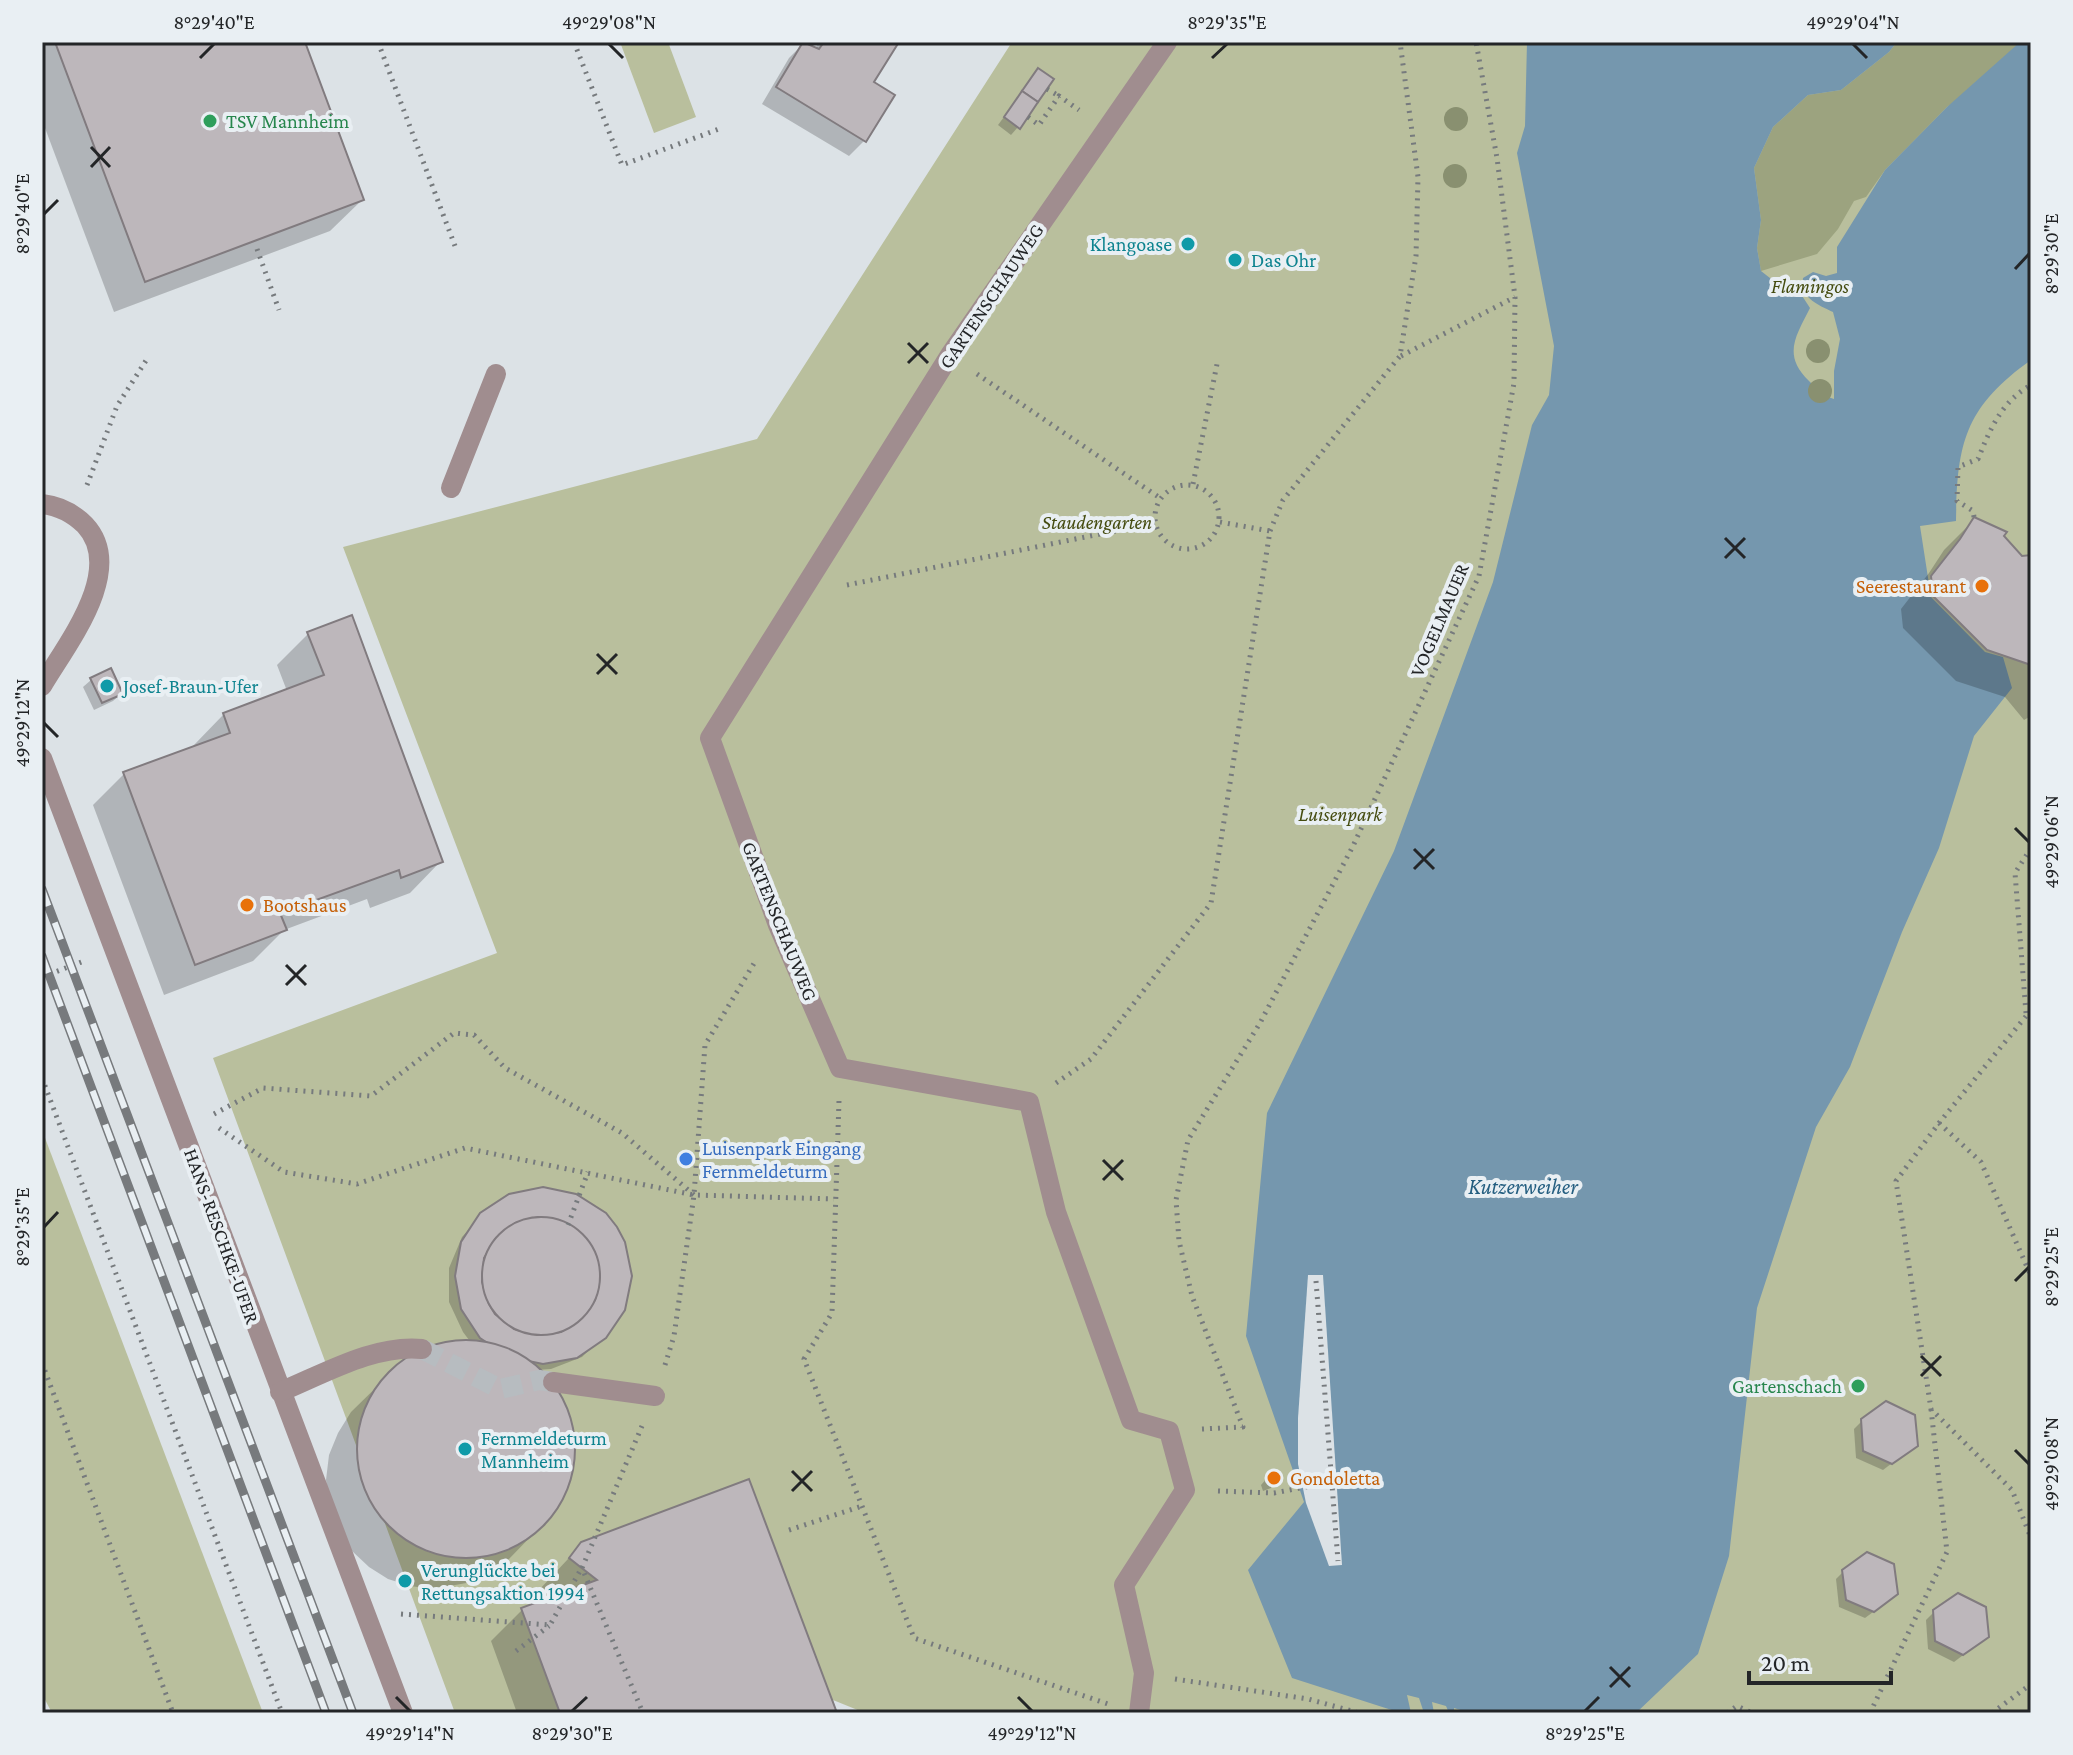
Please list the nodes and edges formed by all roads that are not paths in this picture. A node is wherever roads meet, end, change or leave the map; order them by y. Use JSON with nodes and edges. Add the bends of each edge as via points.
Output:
{"nodes":[{"id":1,"x":1167,"y":42,"type":"edge"},
{"id":2,"x":496,"y":374,"type":"dead end"},
{"id":3,"x":451,"y":488,"type":"dead end"},
{"id":4,"x":42,"y":504,"type":"edge"},
{"id":5,"x":42,"y":686,"type":"edge"},
{"id":6,"x":42,"y":758,"type":"edge"},
{"id":7,"x":422,"y":1349,"type":"tunnel mouth"},
{"id":8,"x":553,"y":1382,"type":"tunnel mouth"},
{"id":9,"x":280,"y":1392,"type":"junction"},
{"id":10,"x":655,"y":1396,"type":"road end"},
{"id":11,"x":1130,"y":1710,"type":"edge"},
{"id":12,"x":403,"y":1713,"type":"edge"}],
"edges":[{"from":1,"to":11,"type":"street","name":"GARTENSCHAUWEG","via":[[950,355],[710,738],[778,925],[840,1068],[1029,1102],[1056,1212],[1131,1420],[1169,1431],[1185,1490],[1124,1585],[1144,1673]]},
{"from":2,"to":3,"type":"street"},
{"from":4,"to":5,"type":"street","via":[[75,515],[95,540],[100,572],[90,603]]},
{"from":6,"to":9,"type":"street","name":"HANS-RESCHKE-UFER"},
{"from":7,"to":9,"type":"street","via":[[403,1347],[362,1359]]},
{"from":8,"to":10,"type":"street"},
{"from":9,"to":12,"type":"street","name":"HANS-RESCHKE-UFER"}]}
